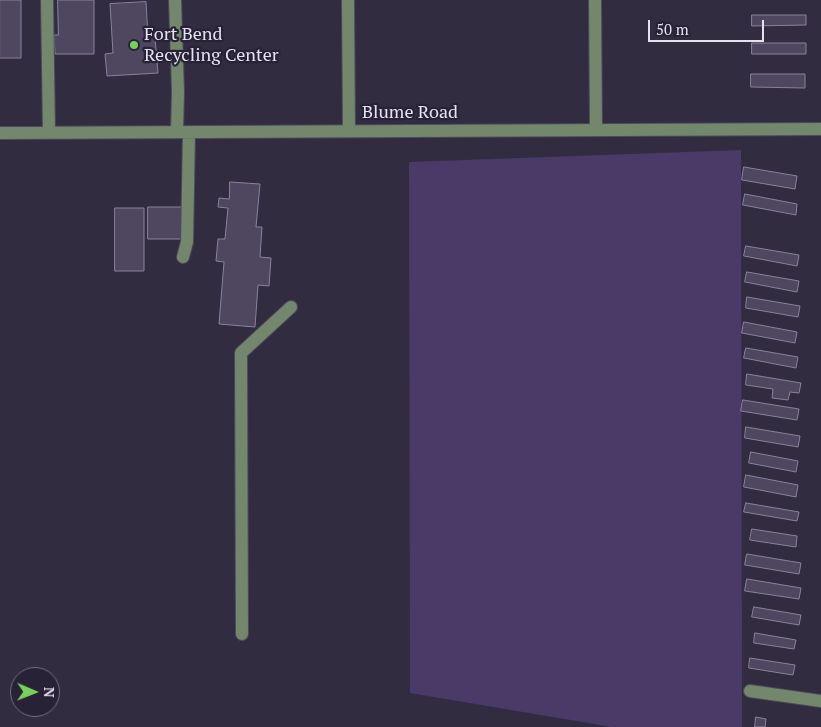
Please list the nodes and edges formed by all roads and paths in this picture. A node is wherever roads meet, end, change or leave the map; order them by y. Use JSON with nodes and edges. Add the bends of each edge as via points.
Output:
{"nodes":[{"id":1,"x":46,"y":0,"type":"edge"},
{"id":2,"x":175,"y":0,"type":"edge"},
{"id":3,"x":348,"y":0,"type":"edge"},
{"id":4,"x":595,"y":0,"type":"edge"},
{"id":5,"x":821,"y":129,"type":"edge"},
{"id":6,"x":596,"y":130,"type":"junction"},
{"id":7,"x":348,"y":131,"type":"junction"},
{"id":8,"x":49,"y":132,"type":"junction"},
{"id":9,"x":183,"y":132,"type":"junction"},
{"id":10,"x":0,"y":133,"type":"edge"},
{"id":11,"x":183,"y":257,"type":"dead end"},
{"id":12,"x":291,"y":307,"type":"dead end"},
{"id":13,"x":242,"y":634,"type":"dead end"},
{"id":14,"x":750,"y":691,"type":"dead end"},
{"id":15,"x":821,"y":701,"type":"edge"}],
"edges":[{"from":1,"to":8,"type":"street"},
{"from":2,"to":9,"type":"street","via":[[178,92]]},
{"from":3,"to":7,"type":"street"},
{"from":4,"to":6,"type":"street"},
{"from":5,"to":6,"type":"street","name":"Blume Road"},
{"from":6,"to":7,"type":"street","name":"Blume Road"},
{"from":7,"to":9,"type":"street","name":"Blume Road"},
{"from":8,"to":9,"type":"street","name":"Blume Road"},
{"from":8,"to":10,"type":"street","name":"Blume Road"},
{"from":9,"to":11,"type":"street","via":[[187,242]]},
{"from":12,"to":13,"type":"street","via":[[241,353]]},
{"from":14,"to":15,"type":"street"}]}
